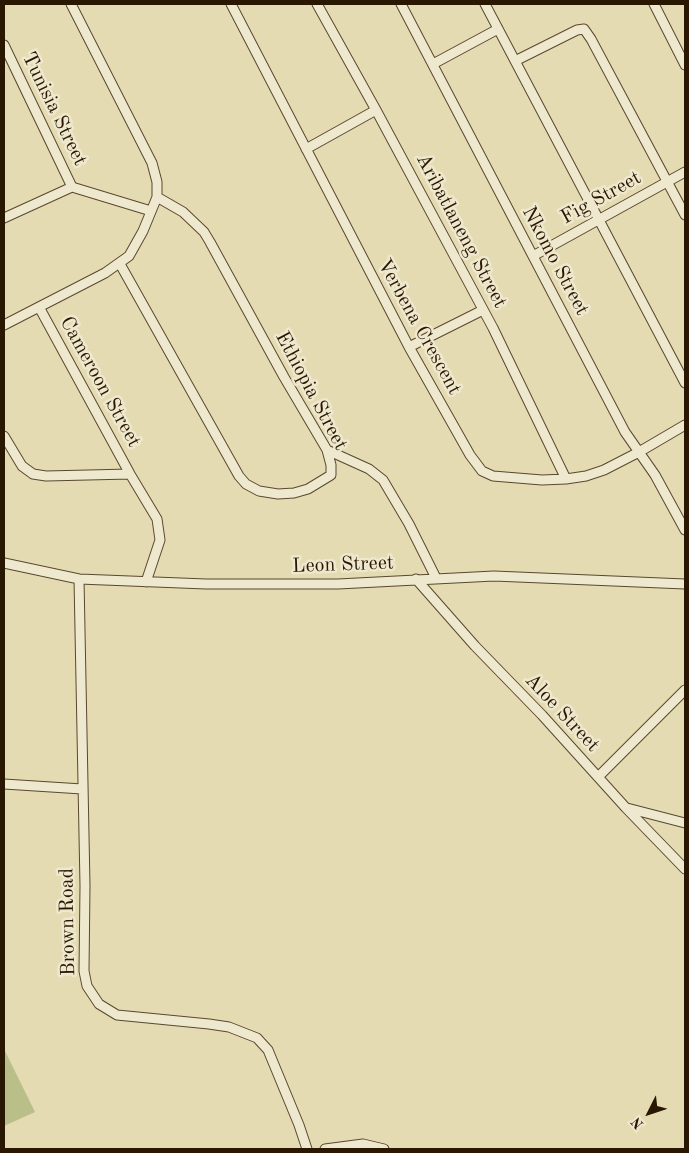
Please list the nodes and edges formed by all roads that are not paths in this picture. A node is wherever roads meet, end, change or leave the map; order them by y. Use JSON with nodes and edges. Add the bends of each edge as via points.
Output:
{"nodes":[{"id":1,"x":72,"y":4,"type":"edge"},
{"id":2,"x":231,"y":4,"type":"edge"},
{"id":3,"x":317,"y":4,"type":"edge"},
{"id":4,"x":401,"y":4,"type":"edge"},
{"id":5,"x":485,"y":4,"type":"edge"},
{"id":6,"x":654,"y":4,"type":"edge"},
{"id":7,"x":498,"y":29,"type":"junction"},
{"id":8,"x":4,"y":45,"type":"edge"},
{"id":9,"x":515,"y":61,"type":"junction"},
{"id":10,"x":433,"y":64,"type":"junction"},
{"id":11,"x":685,"y":65,"type":"edge"},
{"id":12,"x":376,"y":110,"type":"junction"},
{"id":13,"x":306,"y":149,"type":"junction"},
{"id":14,"x":685,"y":172,"type":"edge"},
{"id":15,"x":668,"y":181,"type":"junction"},
{"id":16,"x":72,"y":187,"type":"junction"},
{"id":17,"x":157,"y":197,"type":"junction"},
{"id":18,"x":151,"y":211,"type":"junction"},
{"id":19,"x":685,"y":215,"type":"edge"},
{"id":20,"x":4,"y":216,"type":"edge"},
{"id":21,"x":599,"y":218,"type":"junction"},
{"id":22,"x":533,"y":256,"type":"junction"},
{"id":23,"x":120,"y":264,"type":"junction"},
{"id":24,"x":39,"y":307,"type":"junction"},
{"id":25,"x":483,"y":310,"type":"junction"},
{"id":26,"x":4,"y":325,"type":"edge"},
{"id":27,"x":408,"y":347,"type":"junction"},
{"id":28,"x":685,"y":383,"type":"edge"},
{"id":29,"x":685,"y":425,"type":"edge"},
{"id":30,"x":4,"y":436,"type":"edge"},
{"id":31,"x":327,"y":450,"type":"junction"},
{"id":32,"x":639,"y":452,"type":"junction"},
{"id":33,"x":130,"y":474,"type":"junction"},
{"id":34,"x":566,"y":479,"type":"junction"},
{"id":35,"x":685,"y":530,"type":"edge"},
{"id":36,"x":4,"y":563,"type":"edge"},
{"id":37,"x":436,"y":578,"type":"junction"},
{"id":38,"x":416,"y":579,"type":"junction"},
{"id":39,"x":79,"y":580,"type":"junction"},
{"id":40,"x":146,"y":582,"type":"junction"},
{"id":41,"x":685,"y":584,"type":"edge"},
{"id":42,"x":685,"y":690,"type":"edge"},
{"id":43,"x":598,"y":778,"type":"junction"},
{"id":44,"x":4,"y":784,"type":"edge"},
{"id":45,"x":82,"y":789,"type":"junction"},
{"id":46,"x":626,"y":808,"type":"junction"},
{"id":47,"x":685,"y":823,"type":"edge"},
{"id":48,"x":685,"y":869,"type":"edge"},
{"id":49,"x":307,"y":1149,"type":"edge"},
{"id":50,"x":325,"y":1149,"type":"edge"},
{"id":51,"x":384,"y":1149,"type":"edge"}],
"edges":[{"from":1,"to":17,"type":"street","via":[[152,163]]},
{"from":2,"to":13,"type":"street","name":"Verbena Crescent"},
{"from":3,"to":12,"type":"street","name":"Aribatlaneng Street"},
{"from":4,"to":10,"type":"street","name":"Nkomo Street"},
{"from":5,"to":7,"type":"street"},
{"from":6,"to":11,"type":"street"},
{"from":7,"to":9,"type":"street"},
{"from":7,"to":10,"type":"street"},
{"from":8,"to":16,"type":"street","name":"Tunisia Street"},
{"from":9,"to":15,"type":"street","via":[[584,29]]},
{"from":9,"to":21,"type":"street"},
{"from":10,"to":22,"type":"street","name":"Nkomo Street"},
{"from":12,"to":13,"type":"street"},
{"from":12,"to":25,"type":"street","name":"Aribatlaneng Street"},
{"from":13,"to":27,"type":"street","name":"Verbena Crescent"},
{"from":14,"to":15,"type":"street","name":"Fig Street"},
{"from":15,"to":19,"type":"street"},
{"from":15,"to":21,"type":"street","name":"Fig Street"},
{"from":16,"to":18,"type":"street"},
{"from":16,"to":20,"type":"street"},
{"from":17,"to":18,"type":"street"},
{"from":17,"to":31,"type":"street","name":"Ethiopia Street","via":[[183,212],[204,232]]},
{"from":18,"to":23,"type":"street","via":[[135,247]]},
{"from":21,"to":22,"type":"street","name":"Fig Street"},
{"from":21,"to":28,"type":"street"},
{"from":22,"to":32,"type":"street","name":"Nkomo Street","via":[[625,432]]},
{"from":23,"to":24,"type":"street"},
{"from":23,"to":31,"type":"street","name":"Ethiopia Street","via":[[246,484],[259,491],[278,494],[308,489],[330,475]]},
{"from":24,"to":26,"type":"street"},
{"from":24,"to":33,"type":"street","name":"Cameroon Street"},
{"from":25,"to":27,"type":"street"},
{"from":25,"to":34,"type":"street","name":"Aribatlaneng Street"},
{"from":27,"to":34,"type":"street","name":"Verbena Crescent","via":[[482,471],[514,478]]},
{"from":29,"to":32,"type":"street","name":"Verbena Crescent"},
{"from":30,"to":33,"type":"street","name":"Cameroon Street","via":[[22,466],[33,474]]},
{"from":31,"to":37,"type":"street","via":[[383,480]]},
{"from":32,"to":34,"type":"street","name":"Verbena Crescent","via":[[604,470]]},
{"from":32,"to":35,"type":"street","name":"Nkomo Street"},
{"from":33,"to":40,"type":"street","name":"Cameroon Street","via":[[157,519],[160,530],[160,540]]},
{"from":36,"to":39,"type":"street","name":"Leon Street"},
{"from":37,"to":38,"type":"street","name":"Leon Street"},
{"from":37,"to":41,"type":"street","name":"Leon Street","via":[[494,576]]},
{"from":38,"to":40,"type":"street","name":"Leon Street","via":[[338,584]]},
{"from":38,"to":43,"type":"street","name":"Aloe Street"},
{"from":39,"to":40,"type":"street","name":"Leon Street"},
{"from":39,"to":45,"type":"street","name":"Brown Road"},
{"from":42,"to":43,"type":"street"},
{"from":43,"to":46,"type":"street","name":"Aloe Street"},
{"from":44,"to":45,"type":"street"},
{"from":45,"to":49,"type":"street","name":"Brown Road","via":[[84,971],[90,992],[99,1004],[117,1015],[229,1027],[257,1038],[268,1050]]},
{"from":46,"to":47,"type":"street"},
{"from":46,"to":48,"type":"street","name":"Aloe Street"},
{"from":50,"to":51,"type":"street","via":[[362,1144]]}]}
